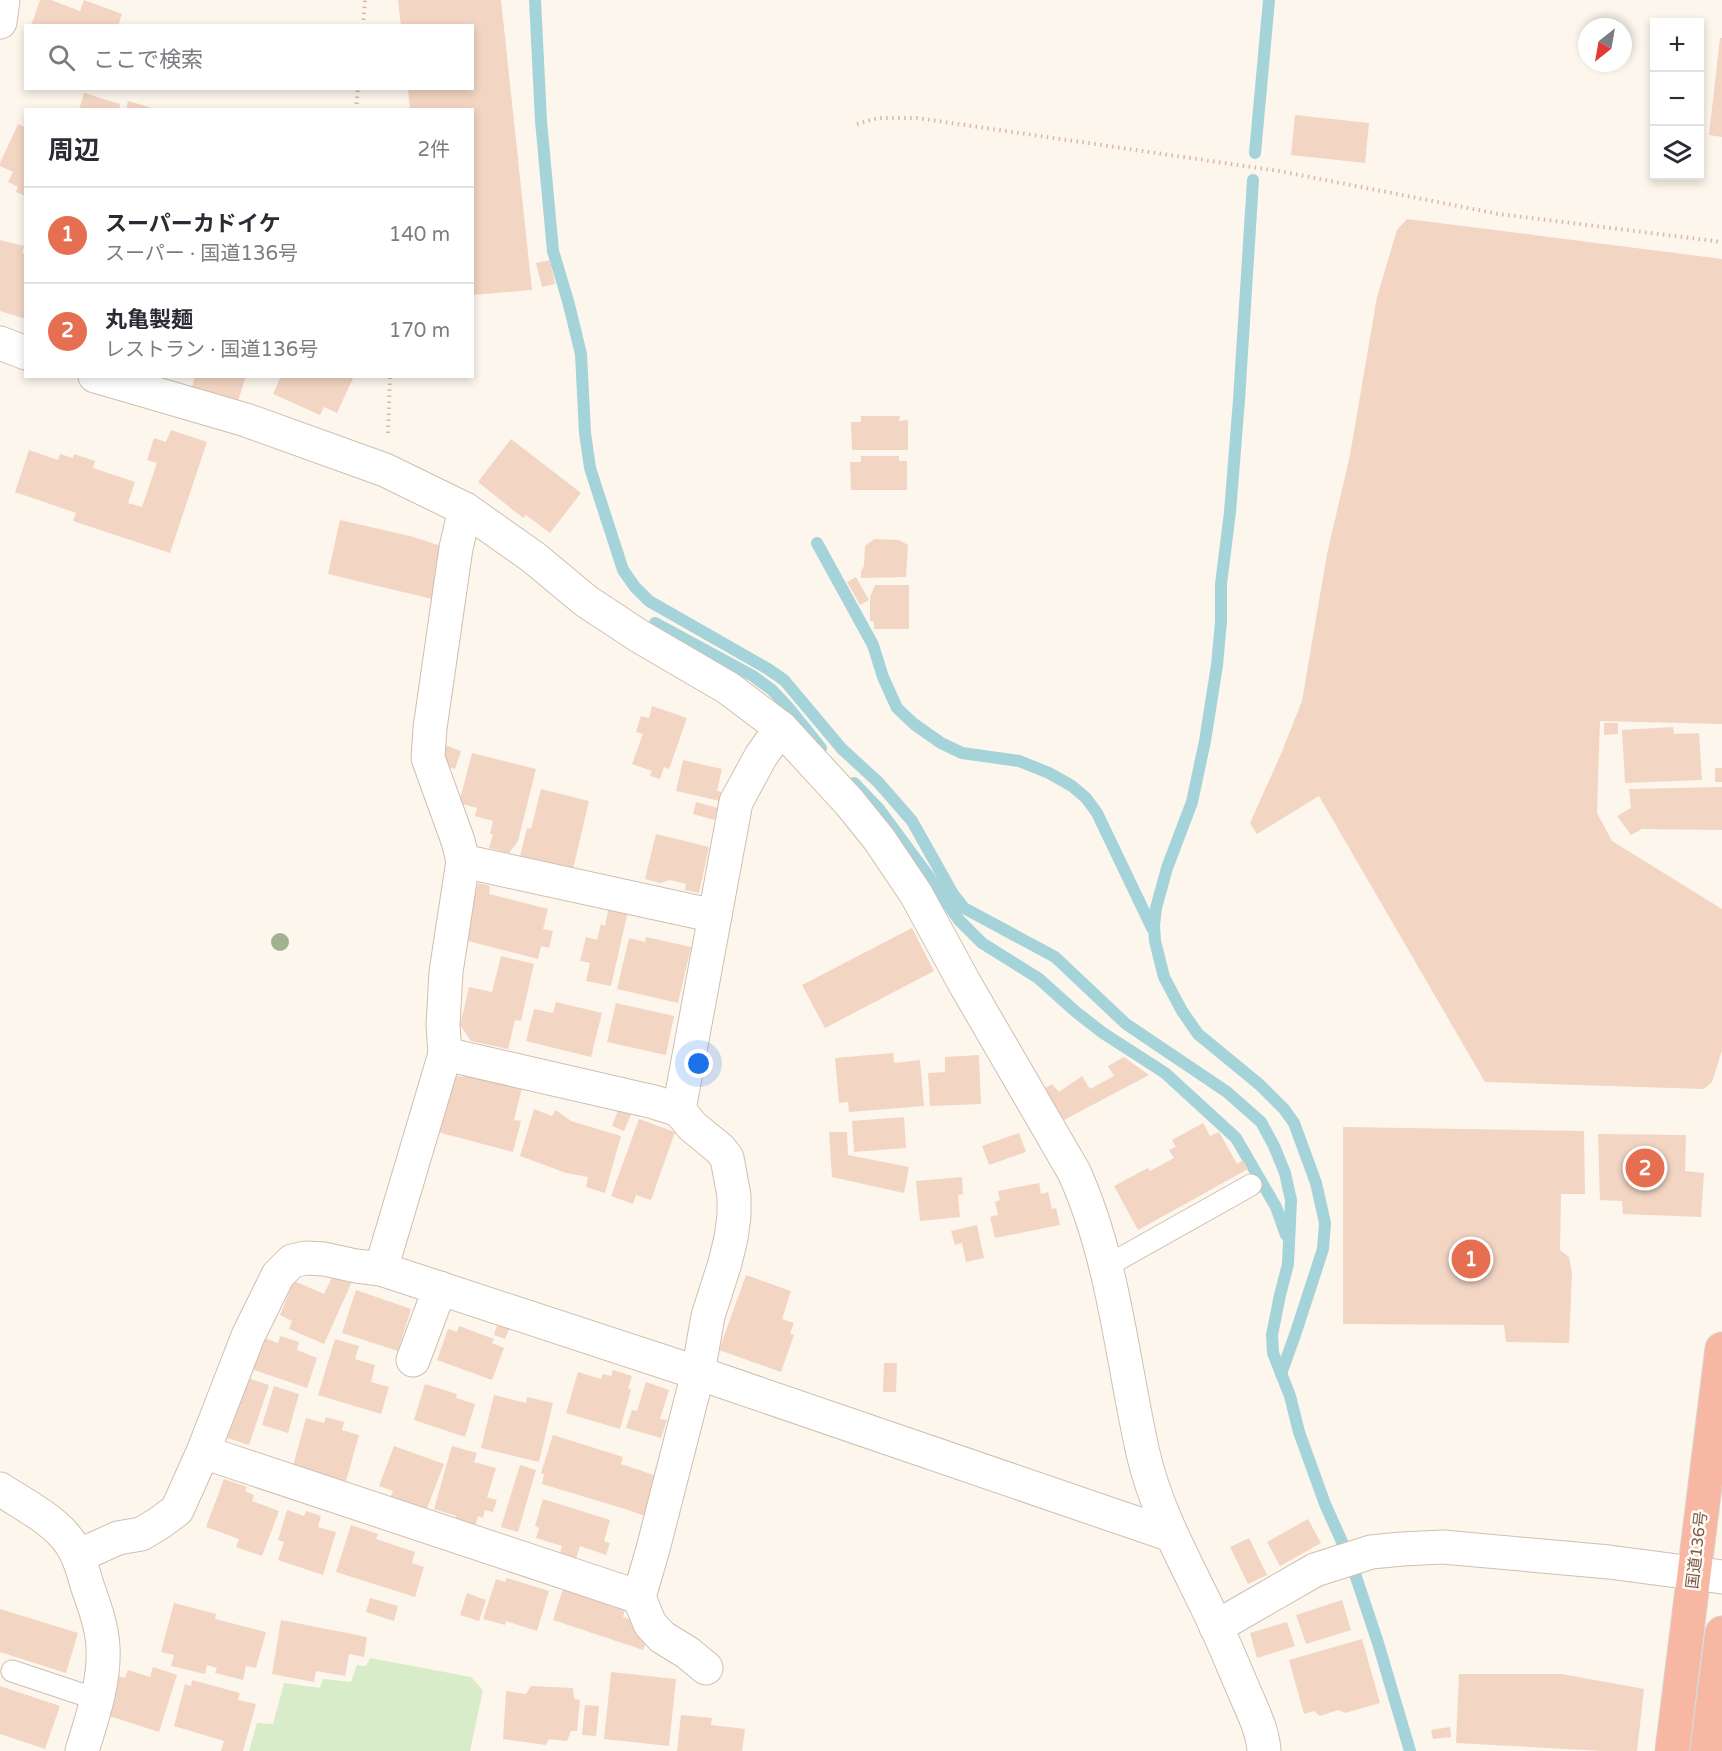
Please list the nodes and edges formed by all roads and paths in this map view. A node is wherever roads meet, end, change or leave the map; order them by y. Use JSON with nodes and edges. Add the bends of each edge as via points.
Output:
{"nodes":[{"id":1,"x":3,"y":0,"type":"edge"},
{"id":2,"x":365,"y":0,"type":"edge"},
{"id":3,"x":0,"y":22,"type":"edge"},
{"id":4,"x":363,"y":24,"type":"edge"},
{"id":5,"x":358,"y":90,"type":"edge"},
{"id":6,"x":356,"y":108,"type":"edge"},
{"id":7,"x":857,"y":124,"type":"dead end"},
{"id":8,"x":1722,"y":242,"type":"edge"},
{"id":9,"x":0,"y":343,"type":"edge"},
{"id":10,"x":24,"y":352,"type":"edge"},
{"id":11,"x":102,"y":378,"type":"edge"},
{"id":12,"x":390,"y":378,"type":"edge"},
{"id":13,"x":385,"y":470,"type":"junction"},
{"id":14,"x":465,"y":509,"type":"junction"},
{"id":15,"x":781,"y":728,"type":"junction"},
{"id":16,"x":463,"y":861,"type":"junction"},
{"id":17,"x":715,"y":916,"type":"junction"},
{"id":18,"x":445,"y":1054,"type":"junction"},
{"id":19,"x":679,"y":1110,"type":"junction"},
{"id":20,"x":1251,"y":1185,"type":"dead end"},
{"id":21,"x":1105,"y":1267,"type":"junction"},
{"id":22,"x":381,"y":1269,"type":"junction"},
{"id":23,"x":440,"y":1288,"type":"junction"},
{"id":24,"x":1722,"y":1349,"type":"edge"},
{"id":25,"x":413,"y":1360,"type":"dead end"},
{"id":26,"x":698,"y":1373,"type":"junction"},
{"id":27,"x":203,"y":1452,"type":"junction"},
{"id":28,"x":0,"y":1489,"type":"edge"},
{"id":29,"x":1171,"y":1535,"type":"junction"},
{"id":30,"x":78,"y":1556,"type":"junction"},
{"id":31,"x":1708,"y":1576,"type":"edge"},
{"id":32,"x":639,"y":1596,"type":"junction"},
{"id":33,"x":1216,"y":1627,"type":"junction"},
{"id":34,"x":1722,"y":1633,"type":"edge"},
{"id":35,"x":706,"y":1668,"type":"dead end"},
{"id":36,"x":12,"y":1671,"type":"dead end"},
{"id":37,"x":96,"y":1699,"type":"junction"},
{"id":38,"x":82,"y":1751,"type":"edge"},
{"id":39,"x":1264,"y":1751,"type":"edge"},
{"id":40,"x":1672,"y":1751,"type":"edge"},
{"id":41,"x":1707,"y":1751,"type":"edge"}],
"edges":[{"from":1,"to":3,"type":"street"},
{"from":2,"to":4,"type":"path"},
{"from":5,"to":6,"type":"path"},
{"from":7,"to":8,"type":"path","via":[[878,117],[917,118],[1279,171],[1499,214]]},
{"from":9,"to":10,"type":"street"},
{"from":11,"to":13,"type":"street","via":[[246,420]]},
{"from":12,"to":13,"type":"path"},
{"from":13,"to":14,"type":"street"},
{"from":14,"to":15,"type":"street","via":[[533,557],[585,601],[728,688]]},
{"from":14,"to":16,"type":"street","via":[[456,548],[428,758]]},
{"from":15,"to":17,"type":"street","via":[[736,802]]},
{"from":15,"to":21,"type":"street","via":[[858,812],[916,894],[1074,1172],[1085,1195]]},
{"from":16,"to":17,"type":"street"},
{"from":16,"to":18,"type":"street","via":[[446,972]]},
{"from":17,"to":19,"type":"street"},
{"from":18,"to":19,"type":"street"},
{"from":18,"to":22,"type":"street"},
{"from":19,"to":26,"type":"street","via":[[727,1158],[734,1196],[731,1238],[708,1316]]},
{"from":20,"to":21,"type":"lane"},
{"from":21,"to":29,"type":"street","via":[[1143,1454]]},
{"from":22,"to":23,"type":"street"},
{"from":22,"to":27,"type":"street","via":[[306,1258],[292,1261],[278,1275],[248,1336]]},
{"from":23,"to":25,"type":"street"},
{"from":23,"to":26,"type":"street"},
{"from":24,"to":31,"type":"highway","name":"国道136号"},
{"from":26,"to":29,"type":"street"},
{"from":26,"to":32,"type":"street"},
{"from":27,"to":30,"type":"street","via":[[177,1510],[141,1533],[118,1538]]},
{"from":27,"to":32,"type":"street"},
{"from":28,"to":30,"type":"street","via":[[64,1534]]},
{"from":29,"to":33,"type":"street"},
{"from":30,"to":37,"type":"street","via":[[103,1645]]},
{"from":31,"to":33,"type":"street","via":[[1443,1546],[1371,1552],[1315,1570]]},
{"from":31,"to":40,"type":"highway","name":"国道136号"},
{"from":32,"to":35,"type":"street","via":[[650,1624],[662,1637]]},
{"from":33,"to":39,"type":"street","via":[[1254,1714]]},
{"from":34,"to":41,"type":"highway"},
{"from":36,"to":37,"type":"lane"},
{"from":37,"to":38,"type":"street"}]}
